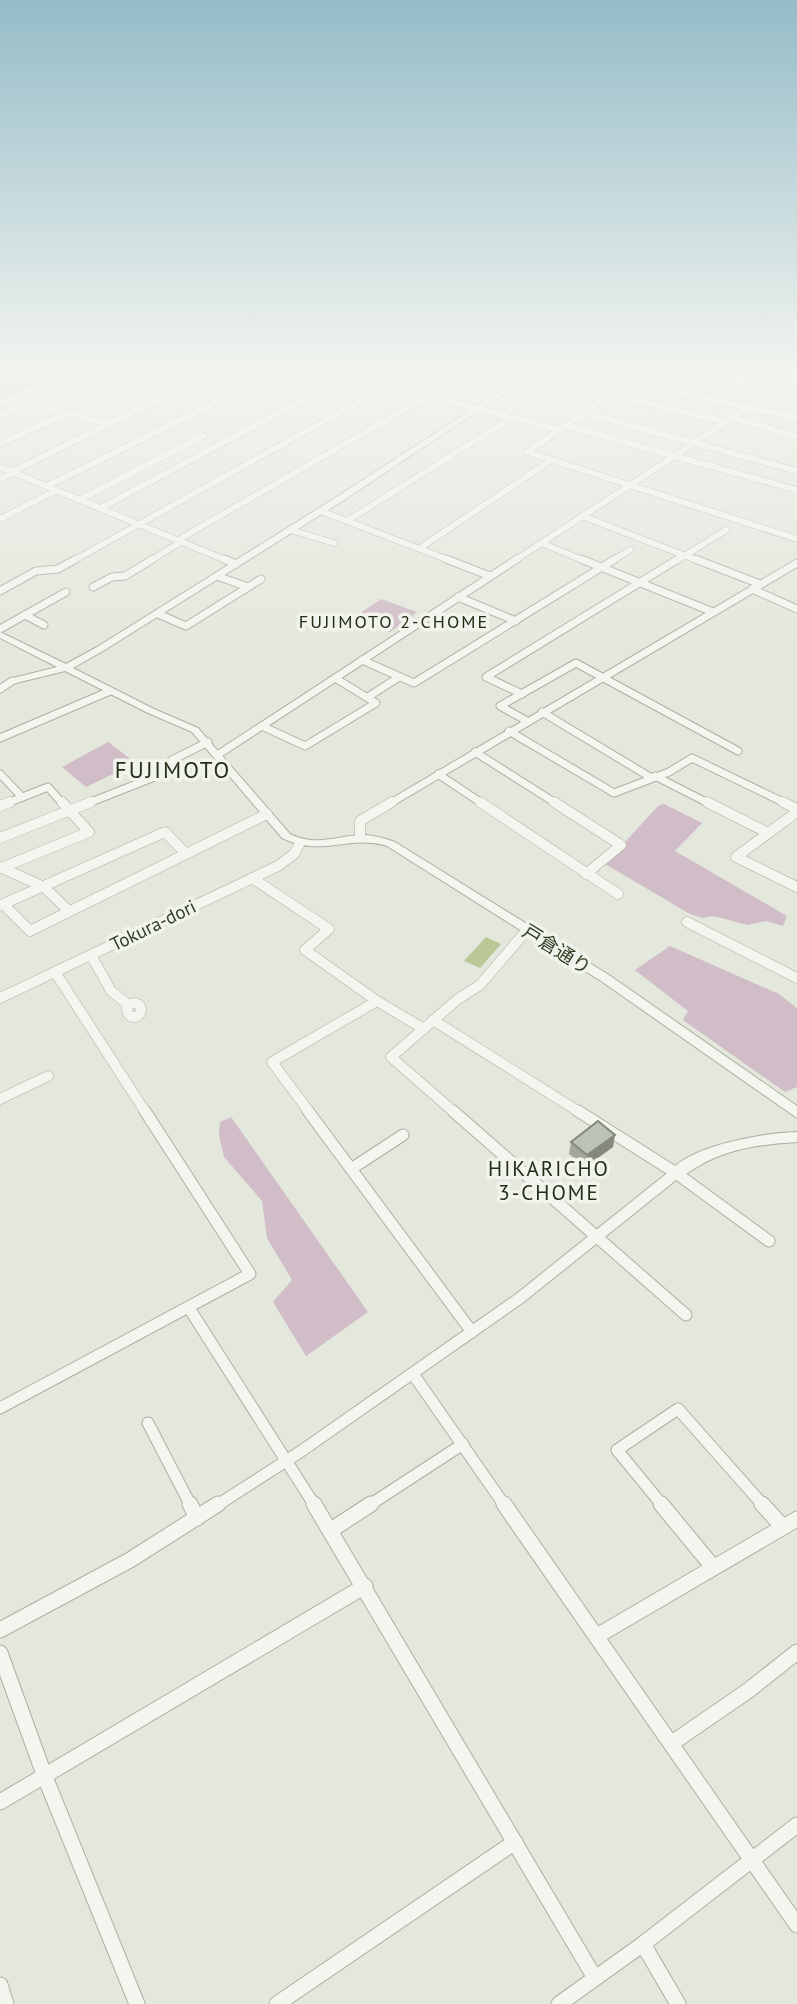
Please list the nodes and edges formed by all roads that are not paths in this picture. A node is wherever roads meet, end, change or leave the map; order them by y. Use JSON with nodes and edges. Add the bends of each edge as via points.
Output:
{"nodes":[{"id":1,"x":31,"y":463,"type":"edge"},
{"id":2,"x":94,"y":463,"type":"edge"},
{"id":3,"x":150,"y":463,"type":"edge"},
{"id":4,"x":173,"y":463,"type":"edge"},
{"id":5,"x":186,"y":463,"type":"edge"},
{"id":6,"x":249,"y":463,"type":"edge"},
{"id":7,"x":311,"y":463,"type":"edge"},
{"id":8,"x":396,"y":463,"type":"edge"},
{"id":9,"x":440,"y":463,"type":"edge"},
{"id":10,"x":547,"y":463,"type":"edge"},
{"id":11,"x":559,"y":463,"type":"edge"},
{"id":12,"x":665,"y":463,"type":"edge"},
{"id":13,"x":698,"y":463,"type":"edge"},
{"id":14,"x":766,"y":463,"type":"edge"},
{"id":15,"x":181,"y":465,"type":"junction"},
{"id":16,"x":0,"y":467,"type":"edge"},
{"id":17,"x":797,"y":471,"type":"edge"},
{"id":18,"x":12,"y":472,"type":"junction"},
{"id":19,"x":0,"y":480,"type":"edge"},
{"id":20,"x":630,"y":485,"type":"junction"},
{"id":21,"x":47,"y":486,"type":"junction"},
{"id":22,"x":797,"y":490,"type":"edge"},
{"id":23,"x":57,"y":491,"type":"junction"},
{"id":24,"x":79,"y":500,"type":"junction"},
{"id":25,"x":101,"y":508,"type":"junction"},
{"id":26,"x":321,"y":511,"type":"junction"},
{"id":27,"x":582,"y":516,"type":"junction"},
{"id":28,"x":0,"y":519,"type":"edge"},
{"id":29,"x":347,"y":521,"type":"junction"},
{"id":30,"x":139,"y":524,"type":"junction"},
{"id":31,"x":291,"y":530,"type":"junction"},
{"id":32,"x":726,"y":530,"type":"dead end"},
{"id":33,"x":797,"y":539,"type":"edge"},
{"id":34,"x":180,"y":540,"type":"junction"},
{"id":35,"x":334,"y":543,"type":"dead end"},
{"id":36,"x":541,"y":543,"type":"junction"},
{"id":37,"x":420,"y":548,"type":"junction"},
{"id":38,"x":630,"y":550,"type":"dead end"},
{"id":39,"x":686,"y":555,"type":"junction"},
{"id":40,"x":236,"y":564,"type":"junction"},
{"id":41,"x":604,"y":567,"type":"junction"},
{"id":42,"x":795,"y":567,"type":"edge"},
{"id":43,"x":125,"y":576,"type":"junction"},
{"id":44,"x":217,"y":576,"type":"junction"},
{"id":45,"x":490,"y":576,"type":"junction"},
{"id":46,"x":261,"y":579,"type":"dead end"},
{"id":47,"x":137,"y":580,"type":"dead end"},
{"id":48,"x":640,"y":582,"type":"junction"},
{"id":49,"x":760,"y":584,"type":"junction"},
{"id":50,"x":93,"y":587,"type":"dead end"},
{"id":51,"x":248,"y":587,"type":"junction"},
{"id":52,"x":752,"y":589,"type":"junction"},
{"id":53,"x":0,"y":591,"type":"edge"},
{"id":54,"x":66,"y":592,"type":"dead end"},
{"id":55,"x":458,"y":597,"type":"junction"},
{"id":56,"x":797,"y":609,"type":"edge"},
{"id":57,"x":713,"y":612,"type":"junction"},
{"id":58,"x":158,"y":614,"type":"junction"},
{"id":59,"x":24,"y":615,"type":"junction"},
{"id":60,"x":516,"y":621,"type":"junction"},
{"id":61,"x":44,"y":625,"type":"dead end"},
{"id":62,"x":0,"y":629,"type":"edge"},
{"id":63,"x":0,"y":635,"type":"edge"},
{"id":64,"x":362,"y":660,"type":"junction"},
{"id":65,"x":66,"y":668,"type":"junction"},
{"id":66,"x":603,"y":676,"type":"junction"},
{"id":67,"x":399,"y":677,"type":"junction"},
{"id":68,"x":335,"y":678,"type":"junction"},
{"id":69,"x":12,"y":681,"type":"joint"},
{"id":70,"x":0,"y":686,"type":"edge"},
{"id":71,"x":110,"y":691,"type":"junction"},
{"id":72,"x":522,"y":694,"type":"junction"},
{"id":73,"x":368,"y":696,"type":"junction"},
{"id":74,"x":542,"y":712,"type":"junction"},
{"id":75,"x":527,"y":721,"type":"junction"},
{"id":76,"x":262,"y":726,"type":"junction"},
{"id":77,"x":509,"y":731,"type":"junction"},
{"id":78,"x":0,"y":738,"type":"edge"},
{"id":79,"x":208,"y":742,"type":"junction"},
{"id":80,"x":738,"y":751,"type":"dead end"},
{"id":81,"x":475,"y":752,"type":"junction"},
{"id":82,"x":219,"y":754,"type":"junction"},
{"id":83,"x":0,"y":774,"type":"edge"},
{"id":84,"x":438,"y":774,"type":"junction"},
{"id":85,"x":652,"y":777,"type":"junction"},
{"id":86,"x":22,"y":797,"type":"junction"},
{"id":87,"x":0,"y":806,"type":"edge"},
{"id":88,"x":797,"y":810,"type":"edge"},
{"id":89,"x":69,"y":811,"type":"junction"},
{"id":90,"x":267,"y":814,"type":"junction"},
{"id":91,"x":768,"y":833,"type":"junction"},
{"id":92,"x":360,"y":837,"type":"junction"},
{"id":93,"x":0,"y":838,"type":"edge"},
{"id":94,"x":299,"y":845,"type":"junction"},
{"id":95,"x":186,"y":854,"type":"junction"},
{"id":96,"x":0,"y":867,"type":"edge"},
{"id":97,"x":586,"y":874,"type":"junction"},
{"id":98,"x":252,"y":878,"type":"junction"},
{"id":99,"x":44,"y":887,"type":"junction"},
{"id":100,"x":797,"y":887,"type":"edge"},
{"id":101,"x":618,"y":894,"type":"dead end"},
{"id":102,"x":2,"y":905,"type":"edge"},
{"id":103,"x":69,"y":911,"type":"junction"},
{"id":104,"x":687,"y":922,"type":"dead end"},
{"id":105,"x":527,"y":930,"type":"junction"},
{"id":106,"x":91,"y":955,"type":"junction"},
{"id":107,"x":55,"y":972,"type":"junction"},
{"id":108,"x":797,"y":978,"type":"edge"},
{"id":109,"x":0,"y":998,"type":"edge"},
{"id":110,"x":377,"y":1001,"type":"junction"},
{"id":111,"x":129,"y":1005,"type":"dead end"},
{"id":112,"x":433,"y":1020,"type":"junction"},
{"id":113,"x":424,"y":1029,"type":"junction"},
{"id":114,"x":48,"y":1076,"type":"dead end"},
{"id":115,"x":0,"y":1099,"type":"edge"},
{"id":116,"x":797,"y":1112,"type":"edge"},
{"id":117,"x":403,"y":1135,"type":"dead end"},
{"id":118,"x":797,"y":1137,"type":"edge"},
{"id":119,"x":351,"y":1169,"type":"junction"},
{"id":120,"x":676,"y":1173,"type":"junction"},
{"id":121,"x":598,"y":1239,"type":"junction"},
{"id":122,"x":769,"y":1241,"type":"dead end"},
{"id":123,"x":189,"y":1308,"type":"junction"},
{"id":124,"x":686,"y":1315,"type":"dead end"},
{"id":125,"x":472,"y":1332,"type":"junction"},
{"id":126,"x":414,"y":1374,"type":"junction"},
{"id":127,"x":0,"y":1408,"type":"edge"},
{"id":128,"x":148,"y":1423,"type":"dead end"},
{"id":129,"x":463,"y":1444,"type":"junction"},
{"id":130,"x":288,"y":1460,"type":"junction"},
{"id":131,"x":197,"y":1518,"type":"junction"},
{"id":132,"x":797,"y":1519,"type":"edge"},
{"id":133,"x":783,"y":1527,"type":"junction"},
{"id":134,"x":331,"y":1530,"type":"junction"},
{"id":135,"x":713,"y":1567,"type":"junction"},
{"id":136,"x":365,"y":1586,"type":"junction"},
{"id":137,"x":0,"y":1630,"type":"edge"},
{"id":138,"x":597,"y":1636,"type":"junction"},
{"id":139,"x":797,"y":1652,"type":"edge"},
{"id":140,"x":0,"y":1653,"type":"edge"},
{"id":141,"x":673,"y":1743,"type":"junction"},
{"id":142,"x":46,"y":1777,"type":"junction"},
{"id":143,"x":0,"y":1802,"type":"edge"},
{"id":144,"x":797,"y":1825,"type":"edge"},
{"id":145,"x":515,"y":1842,"type":"junction"},
{"id":146,"x":753,"y":1858,"type":"junction"},
{"id":147,"x":797,"y":1925,"type":"edge"},
{"id":148,"x":643,"y":1944,"type":"junction"},
{"id":149,"x":595,"y":1978,"type":"junction"},
{"id":150,"x":0,"y":1984,"type":"edge"},
{"id":151,"x":6,"y":2004,"type":"edge"},
{"id":152,"x":137,"y":2004,"type":"edge"},
{"id":153,"x":276,"y":2004,"type":"edge"},
{"id":154,"x":559,"y":2004,"type":"edge"},
{"id":155,"x":678,"y":2004,"type":"edge"}],
"edges":[{"from":1,"to":18,"type":"street"},
{"from":2,"to":21,"type":"street"},
{"from":3,"to":24,"type":"street"},
{"from":4,"to":15,"type":"street"},
{"from":5,"to":15,"type":"street"},
{"from":6,"to":30,"type":"street"},
{"from":7,"to":34,"type":"street"},
{"from":8,"to":26,"type":"street"},
{"from":9,"to":29,"type":"street"},
{"from":10,"to":37,"type":"street"},
{"from":11,"to":20,"type":"street"},
{"from":12,"to":20,"type":"street"},
{"from":13,"to":22,"type":"street"},
{"from":14,"to":17,"type":"street"},
{"from":15,"to":25,"type":"street"},
{"from":16,"to":18,"type":"street"},
{"from":18,"to":19,"type":"street"},
{"from":18,"to":21,"type":"street"},
{"from":20,"to":27,"type":"street"},
{"from":20,"to":33,"type":"street"},
{"from":21,"to":23,"type":"street"},
{"from":23,"to":24,"type":"street"},
{"from":23,"to":28,"type":"street"},
{"from":24,"to":25,"type":"street"},
{"from":25,"to":30,"type":"street"},
{"from":26,"to":29,"type":"street"},
{"from":26,"to":31,"type":"street"},
{"from":27,"to":36,"type":"street"},
{"from":27,"to":39,"type":"street"},
{"from":29,"to":37,"type":"street"},
{"from":30,"to":34,"type":"street"},
{"from":30,"to":53,"type":"street","via":[[58,569],[36,571]]},
{"from":31,"to":35,"type":"street"},
{"from":31,"to":40,"type":"street"},
{"from":32,"to":39,"type":"street"},
{"from":34,"to":40,"type":"street"},
{"from":34,"to":43,"type":"street"},
{"from":36,"to":41,"type":"street"},
{"from":36,"to":45,"type":"street"},
{"from":37,"to":45,"type":"street"},
{"from":38,"to":41,"type":"street"},
{"from":39,"to":48,"type":"street"},
{"from":39,"to":49,"type":"street"},
{"from":40,"to":44,"type":"street"},
{"from":41,"to":48,"type":"street"},
{"from":41,"to":60,"type":"street"},
{"from":42,"to":49,"type":"street"},
{"from":43,"to":47,"type":"street"},
{"from":43,"to":50,"type":"street","via":[[111,577]]},
{"from":44,"to":51,"type":"street"},
{"from":44,"to":58,"type":"street"},
{"from":45,"to":55,"type":"street"},
{"from":46,"to":51,"type":"street"},
{"from":48,"to":57,"type":"street"},
{"from":48,"to":72,"type":"street","via":[[486,677]]},
{"from":49,"to":52,"type":"street"},
{"from":51,"to":58,"type":"street","via":[[186,626]]},
{"from":52,"to":56,"type":"street"},
{"from":52,"to":57,"type":"street"},
{"from":54,"to":59,"type":"street"},
{"from":55,"to":60,"type":"street"},
{"from":55,"to":64,"type":"street"},
{"from":57,"to":66,"type":"street"},
{"from":58,"to":65,"type":"street"},
{"from":59,"to":61,"type":"street"},
{"from":59,"to":62,"type":"street"},
{"from":60,"to":67,"type":"street","via":[[414,684]]},
{"from":63,"to":65,"type":"street"},
{"from":64,"to":67,"type":"street"},
{"from":64,"to":68,"type":"street"},
{"from":65,"to":69,"type":"street"},
{"from":65,"to":71,"type":"street"},
{"from":66,"to":72,"type":"street","via":[[576,663]]},
{"from":66,"to":74,"type":"street"},
{"from":66,"to":80,"type":"street"},
{"from":67,"to":73,"type":"street"},
{"from":68,"to":73,"type":"street"},
{"from":68,"to":76,"type":"street"},
{"from":69,"to":70,"type":"street"},
{"from":71,"to":78,"type":"street"},
{"from":71,"to":79,"type":"street","via":[[195,730]]},
{"from":72,"to":75,"type":"street","via":[[500,706]]},
{"from":73,"to":76,"type":"street","via":[[376,703],[304,746]]},
{"from":74,"to":75,"type":"street"},
{"from":74,"to":85,"type":"street"},
{"from":75,"to":77,"type":"street"},
{"from":76,"to":82,"type":"street"},
{"from":77,"to":81,"type":"street"},
{"from":77,"to":85,"type":"street","via":[[614,793]]},
{"from":79,"to":82,"type":"street"},
{"from":79,"to":89,"type":"street","via":[[172,760],[157,776]]},
{"from":81,"to":84,"type":"street"},
{"from":81,"to":97,"type":"street","via":[[621,845]]},
{"from":82,"to":90,"type":"street"},
{"from":83,"to":86,"type":"street"},
{"from":84,"to":92,"type":"street","via":[[360,821]]},
{"from":84,"to":97,"type":"street"},
{"from":85,"to":88,"type":"street","via":[[692,758]]},
{"from":85,"to":91,"type":"street"},
{"from":86,"to":87,"type":"street"},
{"from":86,"to":89,"type":"street","via":[[48,787]]},
{"from":88,"to":91,"type":"street"},
{"from":89,"to":93,"type":"street"},
{"from":89,"to":96,"type":"street","via":[[89,832]]},
{"from":90,"to":94,"type":"street"},
{"from":90,"to":95,"type":"street"},
{"from":91,"to":100,"type":"street","via":[[736,857]]},
{"from":92,"to":94,"type":"street","name":"戸倉通り"},
{"from":92,"to":105,"type":"street","name":"戸倉通り","via":[[391,844]]},
{"from":94,"to":98,"type":"street","name":"Tokura-dori","via":[[286,861]]},
{"from":95,"to":99,"type":"street","via":[[165,831]]},
{"from":95,"to":103,"type":"street"},
{"from":96,"to":99,"type":"street"},
{"from":97,"to":101,"type":"street"},
{"from":98,"to":106,"type":"street","name":"Tokura-dori"},
{"from":98,"to":110,"type":"street","via":[[329,929],[305,950]]},
{"from":99,"to":102,"type":"street"},
{"from":99,"to":103,"type":"street"},
{"from":102,"to":103,"type":"street","via":[[30,931]]},
{"from":104,"to":108,"type":"street"},
{"from":105,"to":112,"type":"street","via":[[480,985]]},
{"from":105,"to":116,"type":"street","name":"戸倉通り","via":[[605,978]]},
{"from":106,"to":107,"type":"street","name":"Tokura-dori"},
{"from":106,"to":111,"type":"street","via":[[111,991]]},
{"from":107,"to":109,"type":"street","name":"Tokura-dori"},
{"from":107,"to":123,"type":"street","via":[[250,1274]]},
{"from":110,"to":113,"type":"street"},
{"from":110,"to":119,"type":"street","via":[[272,1062]]},
{"from":112,"to":113,"type":"street"},
{"from":112,"to":120,"type":"street"},
{"from":113,"to":121,"type":"street","via":[[391,1056]]},
{"from":114,"to":115,"type":"street"},
{"from":117,"to":119,"type":"street"},
{"from":118,"to":120,"type":"street","via":[[731,1146],[692,1161]]},
{"from":119,"to":125,"type":"street"},
{"from":120,"to":121,"type":"street"},
{"from":120,"to":122,"type":"street"},
{"from":121,"to":124,"type":"street"},
{"from":121,"to":125,"type":"street"},
{"from":123,"to":127,"type":"street"},
{"from":123,"to":130,"type":"street"},
{"from":125,"to":126,"type":"street"},
{"from":126,"to":129,"type":"street"},
{"from":126,"to":130,"type":"street"},
{"from":128,"to":131,"type":"street","via":[[153,1446]]},
{"from":129,"to":134,"type":"street"},
{"from":129,"to":138,"type":"street"},
{"from":130,"to":131,"type":"street"},
{"from":130,"to":134,"type":"street"},
{"from":131,"to":137,"type":"street"},
{"from":132,"to":133,"type":"street"},
{"from":133,"to":135,"type":"street"},
{"from":133,"to":135,"type":"street","via":[[678,1409],[617,1450]]},
{"from":134,"to":136,"type":"street"},
{"from":135,"to":138,"type":"street"},
{"from":136,"to":142,"type":"street"},
{"from":136,"to":145,"type":"street"},
{"from":138,"to":141,"type":"street"},
{"from":139,"to":141,"type":"street"},
{"from":140,"to":142,"type":"street"},
{"from":141,"to":146,"type":"street"},
{"from":142,"to":143,"type":"street"},
{"from":142,"to":152,"type":"street"},
{"from":144,"to":146,"type":"street"},
{"from":145,"to":149,"type":"street"},
{"from":145,"to":153,"type":"street"},
{"from":146,"to":147,"type":"street"},
{"from":146,"to":148,"type":"street"},
{"from":148,"to":149,"type":"street"},
{"from":148,"to":155,"type":"street"},
{"from":149,"to":154,"type":"street"},
{"from":150,"to":151,"type":"street"}]}
